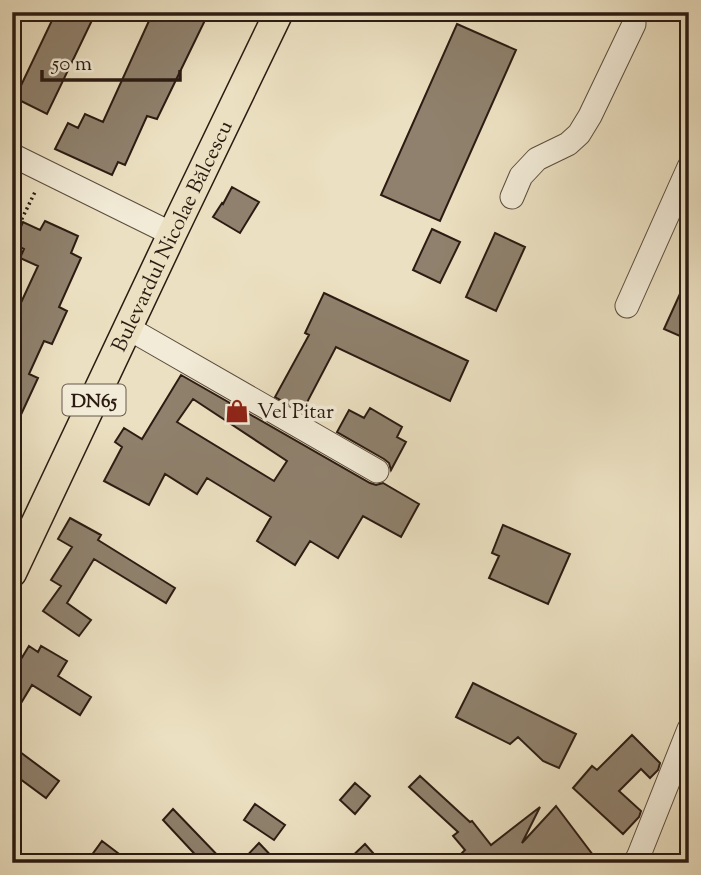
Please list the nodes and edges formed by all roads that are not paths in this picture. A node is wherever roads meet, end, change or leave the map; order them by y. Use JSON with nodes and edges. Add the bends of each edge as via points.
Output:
{"nodes":[{"id":1,"x":279,"y":12,"type":"edge"},
{"id":2,"x":634,"y":12,"type":"edge"},
{"id":3,"x":12,"y":155,"type":"edge"},
{"id":4,"x":689,"y":167,"type":"edge"},
{"id":5,"x":512,"y":197,"type":"dead end"},
{"id":6,"x":172,"y":234,"type":"junction"},
{"id":7,"x":627,"y":306,"type":"dead end"},
{"id":8,"x":128,"y":328,"type":"junction"},
{"id":9,"x":376,"y":471,"type":"dead end"},
{"id":10,"x":13,"y":569,"type":"edge"},
{"id":11,"x":689,"y":729,"type":"edge"},
{"id":12,"x":635,"y":863,"type":"edge"}],
"edges":[{"from":1,"to":6,"type":"main road","name":"Bulevardul Nicolae Bălcescu","number":"DN65"},
{"from":2,"to":5,"type":"street","via":[[634,24],[579,134],[537,159],[521,176]]},
{"from":3,"to":6,"type":"street"},
{"from":4,"to":7,"type":"street"},
{"from":6,"to":8,"type":"main road","name":"Bulevardul Nicolae Bălcescu","number":"DN65"},
{"from":8,"to":9,"type":"street"},
{"from":8,"to":10,"type":"main road","name":"Bulevardul Nicolae Bălcescu","number":"DN65"},
{"from":11,"to":12,"type":"street"}]}
